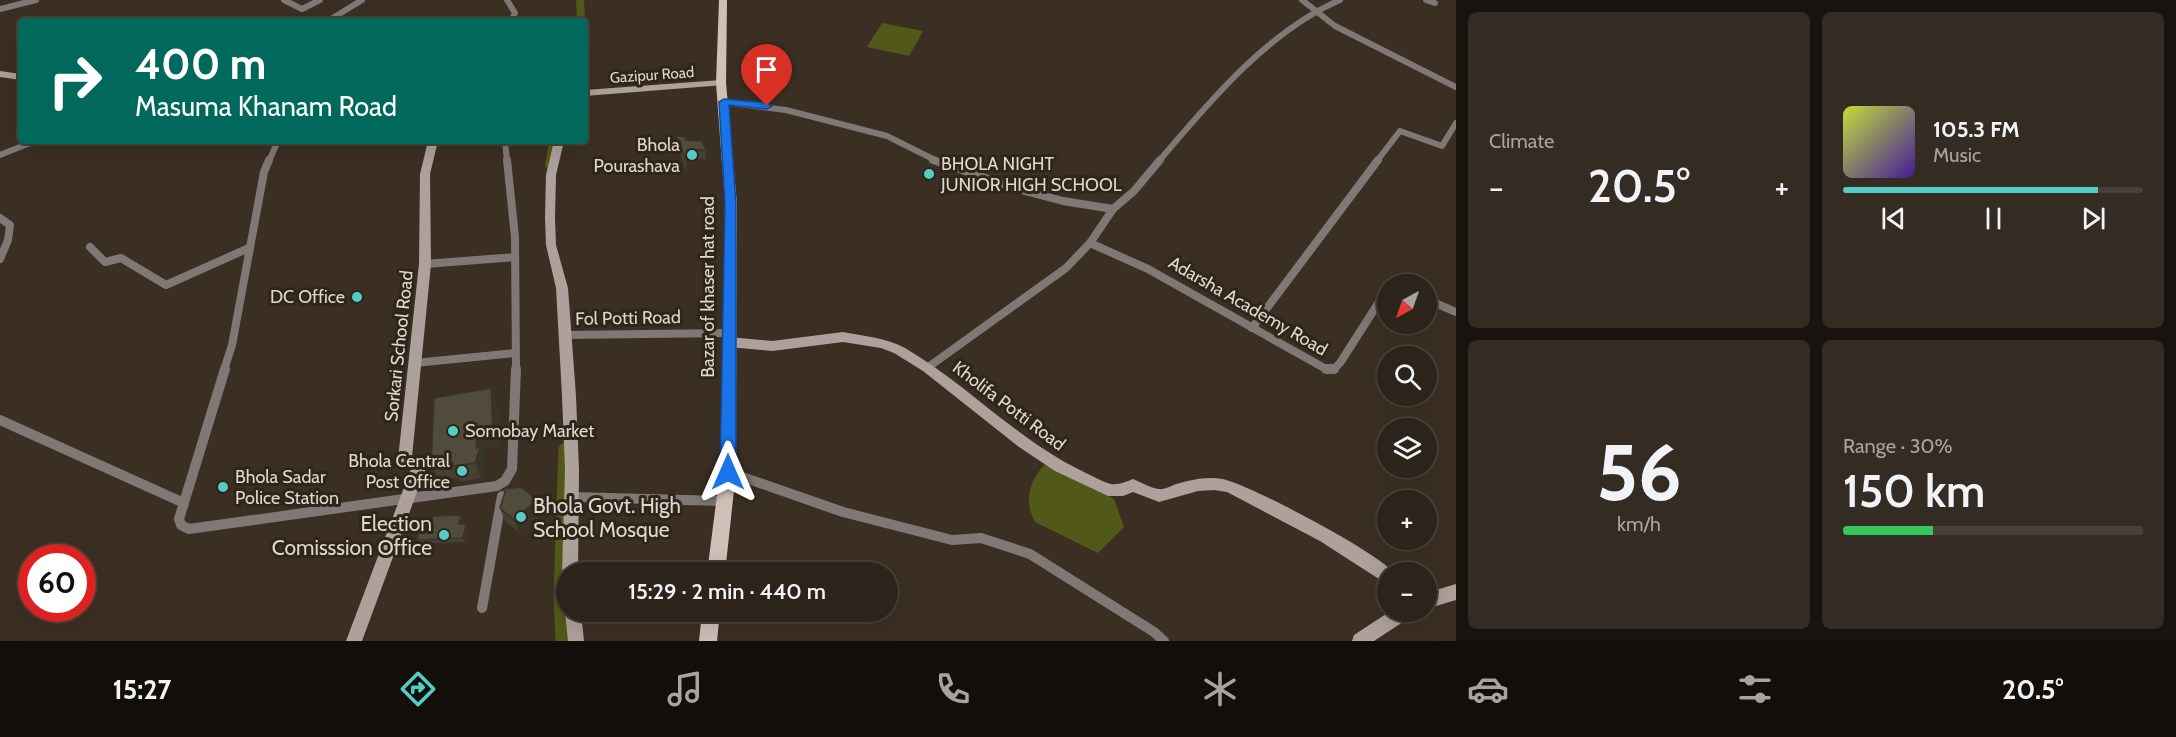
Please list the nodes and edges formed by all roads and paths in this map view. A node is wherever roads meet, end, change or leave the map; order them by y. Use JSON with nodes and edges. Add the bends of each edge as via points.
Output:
{"nodes":[{"id":1,"x":36,"y":0,"type":"edge"},
{"id":2,"x":284,"y":0,"type":"edge"},
{"id":3,"x":321,"y":0,"type":"edge"},
{"id":4,"x":362,"y":0,"type":"edge"},
{"id":5,"x":507,"y":0,"type":"edge"},
{"id":6,"x":723,"y":0,"type":"edge"},
{"id":7,"x":1302,"y":0,"type":"edge"},
{"id":8,"x":1340,"y":0,"type":"edge"},
{"id":9,"x":1426,"y":0,"type":"edge"},
{"id":10,"x":1435,"y":3,"type":"dead end"},
{"id":11,"x":0,"y":9,"type":"edge"},
{"id":12,"x":1314,"y":11,"type":"junction"},
{"id":13,"x":333,"y":18,"type":"edge"},
{"id":14,"x":512,"y":18,"type":"edge"},
{"id":15,"x":0,"y":74,"type":"edge"},
{"id":16,"x":18,"y":77,"type":"edge"},
{"id":17,"x":722,"y":83,"type":"junction"},
{"id":18,"x":1456,"y":87,"type":"edge"},
{"id":19,"x":588,"y":93,"type":"edge"},
{"id":20,"x":724,"y":102,"type":"junction"},
{"id":21,"x":1456,"y":123,"type":"edge"},
{"id":22,"x":28,"y":144,"type":"edge"},
{"id":23,"x":277,"y":144,"type":"edge"},
{"id":24,"x":432,"y":144,"type":"edge"},
{"id":25,"x":505,"y":144,"type":"edge"},
{"id":26,"x":558,"y":144,"type":"edge"},
{"id":27,"x":0,"y":155,"type":"edge"},
{"id":28,"x":1113,"y":209,"type":"junction"},
{"id":29,"x":0,"y":218,"type":"edge"},
{"id":30,"x":1090,"y":243,"type":"junction"},
{"id":31,"x":90,"y":247,"type":"dead end"},
{"id":32,"x":249,"y":248,"type":"junction"},
{"id":33,"x":515,"y":257,"type":"junction"},
{"id":34,"x":0,"y":259,"type":"edge"},
{"id":35,"x":425,"y":264,"type":"junction"},
{"id":36,"x":1377,"y":304,"type":"edge"},
{"id":37,"x":1437,"y":304,"type":"edge"},
{"id":38,"x":1456,"y":312,"type":"edge"},
{"id":39,"x":1252,"y":328,"type":"junction"},
{"id":40,"x":564,"y":335,"type":"junction"},
{"id":41,"x":729,"y":337,"type":"junction"},
{"id":42,"x":515,"y":353,"type":"junction"},
{"id":43,"x":415,"y":363,"type":"junction"},
{"id":44,"x":927,"y":368,"type":"junction"},
{"id":45,"x":0,"y":420,"type":"edge"},
{"id":46,"x":728,"y":472,"type":"junction"},
{"id":47,"x":409,"y":496,"type":"junction"},
{"id":48,"x":502,"y":496,"type":"edge"},
{"id":49,"x":571,"y":497,"type":"junction"},
{"id":50,"x":724,"y":501,"type":"junction"},
{"id":51,"x":184,"y":503,"type":"junction"},
{"id":52,"x":570,"y":562,"type":"edge"},
{"id":53,"x":717,"y":562,"type":"edge"},
{"id":54,"x":1377,"y":569,"type":"edge"},
{"id":55,"x":1456,"y":592,"type":"edge"},
{"id":56,"x":1437,"y":598,"type":"edge"},
{"id":57,"x":482,"y":608,"type":"dead end"},
{"id":58,"x":574,"y":622,"type":"edge"},
{"id":59,"x":710,"y":622,"type":"edge"},
{"id":60,"x":1388,"y":622,"type":"edge"},
{"id":61,"x":354,"y":641,"type":"edge"},
{"id":62,"x":576,"y":641,"type":"edge"},
{"id":63,"x":708,"y":641,"type":"edge"},
{"id":64,"x":1164,"y":641,"type":"edge"},
{"id":65,"x":1360,"y":641,"type":"edge"}],
"edges":[{"from":1,"to":11,"type":"street"},
{"from":2,"to":3,"type":"street","via":[[302,9]]},
{"from":4,"to":13,"type":"street"},
{"from":5,"to":14,"type":"street","via":[[515,12]]},
{"from":6,"to":17,"type":"main road","name":"Bazar of khaser hat road"},
{"from":7,"to":12,"type":"street"},
{"from":8,"to":12,"type":"street"},
{"from":9,"to":10,"type":"street"},
{"from":12,"to":18,"type":"street","via":[[1344,31]]},
{"from":12,"to":28,"type":"street","via":[[1266,45],[1209,102],[1134,192]]},
{"from":15,"to":16,"type":"street"},
{"from":17,"to":19,"type":"street","name":"Gazipur Road"},
{"from":17,"to":20,"type":"main road","name":"Bazar of khaser hat road"},
{"from":20,"to":28,"type":"street","via":[[784,110],[887,136],[977,178],[1063,201]]},
{"from":20,"to":41,"type":"main road","name":"Bazar of khaser hat road","via":[[730,204]]},
{"from":21,"to":39,"type":"street","via":[[1442,146],[1400,131]]},
{"from":22,"to":27,"type":"street"},
{"from":23,"to":32,"type":"street","via":[[264,172]]},
{"from":24,"to":35,"type":"street","name":"Sorkari School Road","via":[[425,174]]},
{"from":25,"to":33,"type":"street"},
{"from":26,"to":40,"type":"street","via":[[551,175],[550,218],[551,245],[562,288]]},
{"from":28,"to":30,"type":"street"},
{"from":29,"to":34,"type":"street","via":[[10,225]]},
{"from":30,"to":39,"type":"street","name":"Adarsha Academy Road","via":[[1148,269]]},
{"from":30,"to":44,"type":"street","via":[[1066,268]]},
{"from":31,"to":32,"type":"street","via":[[105,262],[121,258],[166,285]]},
{"from":32,"to":51,"type":"street","via":[[232,345]]},
{"from":33,"to":35,"type":"street"},
{"from":33,"to":42,"type":"street"},
{"from":35,"to":43,"type":"street","name":"Sorkari School Road"},
{"from":36,"to":39,"type":"street","name":"Adarsha Academy Road","via":[[1334,369],[1326,369]]},
{"from":37,"to":38,"type":"street"},
{"from":40,"to":41,"type":"street","name":"Fol Potti Road"},
{"from":40,"to":49,"type":"street"},
{"from":41,"to":44,"type":"street","name":"Kholifa Potti Road","via":[[772,346],[843,337],[860,339],[898,350]]},
{"from":41,"to":46,"type":"main road","name":"Bazar of khaser hat road"},
{"from":42,"to":43,"type":"street"},
{"from":42,"to":47,"type":"street","via":[[512,470],[506,481],[480,489]]},
{"from":43,"to":47,"type":"street","name":"Sorkari School Road","via":[[405,459],[420,465]]},
{"from":44,"to":54,"type":"street","name":"Kholifa Potti Road","via":[[1024,443],[1108,490],[1133,485],[1159,496],[1186,487],[1223,485],[1271,507]]},
{"from":45,"to":51,"type":"street"},
{"from":46,"to":50,"type":"main road","name":"Bazar of khaser hat road"},
{"from":46,"to":64,"type":"street","via":[[843,513],[952,540],[981,538],[1030,554]]},
{"from":47,"to":51,"type":"street","via":[[189,529],[179,519]]},
{"from":47,"to":61,"type":"street","name":"Sorkari School Road"},
{"from":48,"to":57,"type":"street"},
{"from":49,"to":50,"type":"street"},
{"from":49,"to":52,"type":"street"},
{"from":50,"to":53,"type":"main road","name":"Bazar of khaser hat road"},
{"from":55,"to":56,"type":"street"},
{"from":58,"to":62,"type":"street"},
{"from":59,"to":63,"type":"main road"},
{"from":60,"to":65,"type":"street"}]}
